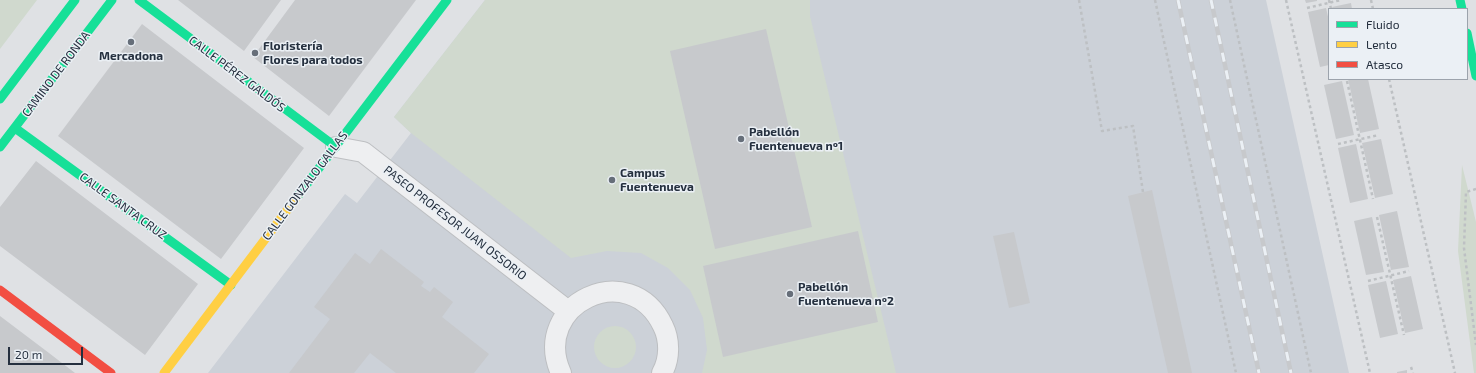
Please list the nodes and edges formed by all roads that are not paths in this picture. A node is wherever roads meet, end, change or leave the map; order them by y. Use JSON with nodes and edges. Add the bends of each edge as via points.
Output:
{"nodes":[{"id":1,"x":75,"y":0,"type":"edge"},
{"id":2,"x":112,"y":0,"type":"edge"},
{"id":3,"x":139,"y":0,"type":"edge"},
{"id":4,"x":447,"y":0,"type":"edge"},
{"id":5,"x":1468,"y":38,"type":"edge"},
{"id":6,"x":1476,"y":76,"type":"edge"},
{"id":7,"x":0,"y":99,"type":"edge"},
{"id":8,"x":15,"y":128,"type":"junction"},
{"id":9,"x":0,"y":147,"type":"edge"},
{"id":10,"x":336,"y":147,"type":"junction"},
{"id":11,"x":230,"y":286,"type":"junction"},
{"id":12,"x":0,"y":290,"type":"edge"},
{"id":13,"x":568,"y":311,"type":"junction"},
{"id":14,"x":111,"y":373,"type":"edge"},
{"id":15,"x":164,"y":373,"type":"edge"},
{"id":16,"x":561,"y":373,"type":"edge"},
{"id":17,"x":662,"y":373,"type":"edge"}],
"edges":[{"from":1,"to":7,"type":"main road"},
{"from":2,"to":8,"type":"main road","name":"CAMINO DE RONDA"},
{"from":3,"to":10,"type":"main road","name":"CALLE PÉREZ GALDÓS"},
{"from":4,"to":10,"type":"main road","name":"CALLE GONZALO GALLAS"},
{"from":5,"to":6,"type":"main road"},
{"from":8,"to":9,"type":"main road","name":"CAMINO DE RONDA"},
{"from":8,"to":11,"type":"main road","name":"CALLE SANTA CRUZ"},
{"from":10,"to":11,"type":"main road","name":"CALLE GONZALO GALLAS"},
{"from":10,"to":13,"type":"street","name":"PASEO PROFESOR JUAN OSSORIO","via":[[363,152]]},
{"from":11,"to":15,"type":"main road","name":"CALLE GONZALO GALLAS"},
{"from":12,"to":14,"type":"main road"},
{"from":13,"to":16,"type":"street","via":[[559,327],[555,345]]},
{"from":13,"to":17,"type":"street","via":[[581,300],[597,293],[615,291],[632,295],[647,303],[667,332],[669,350]]}]}
